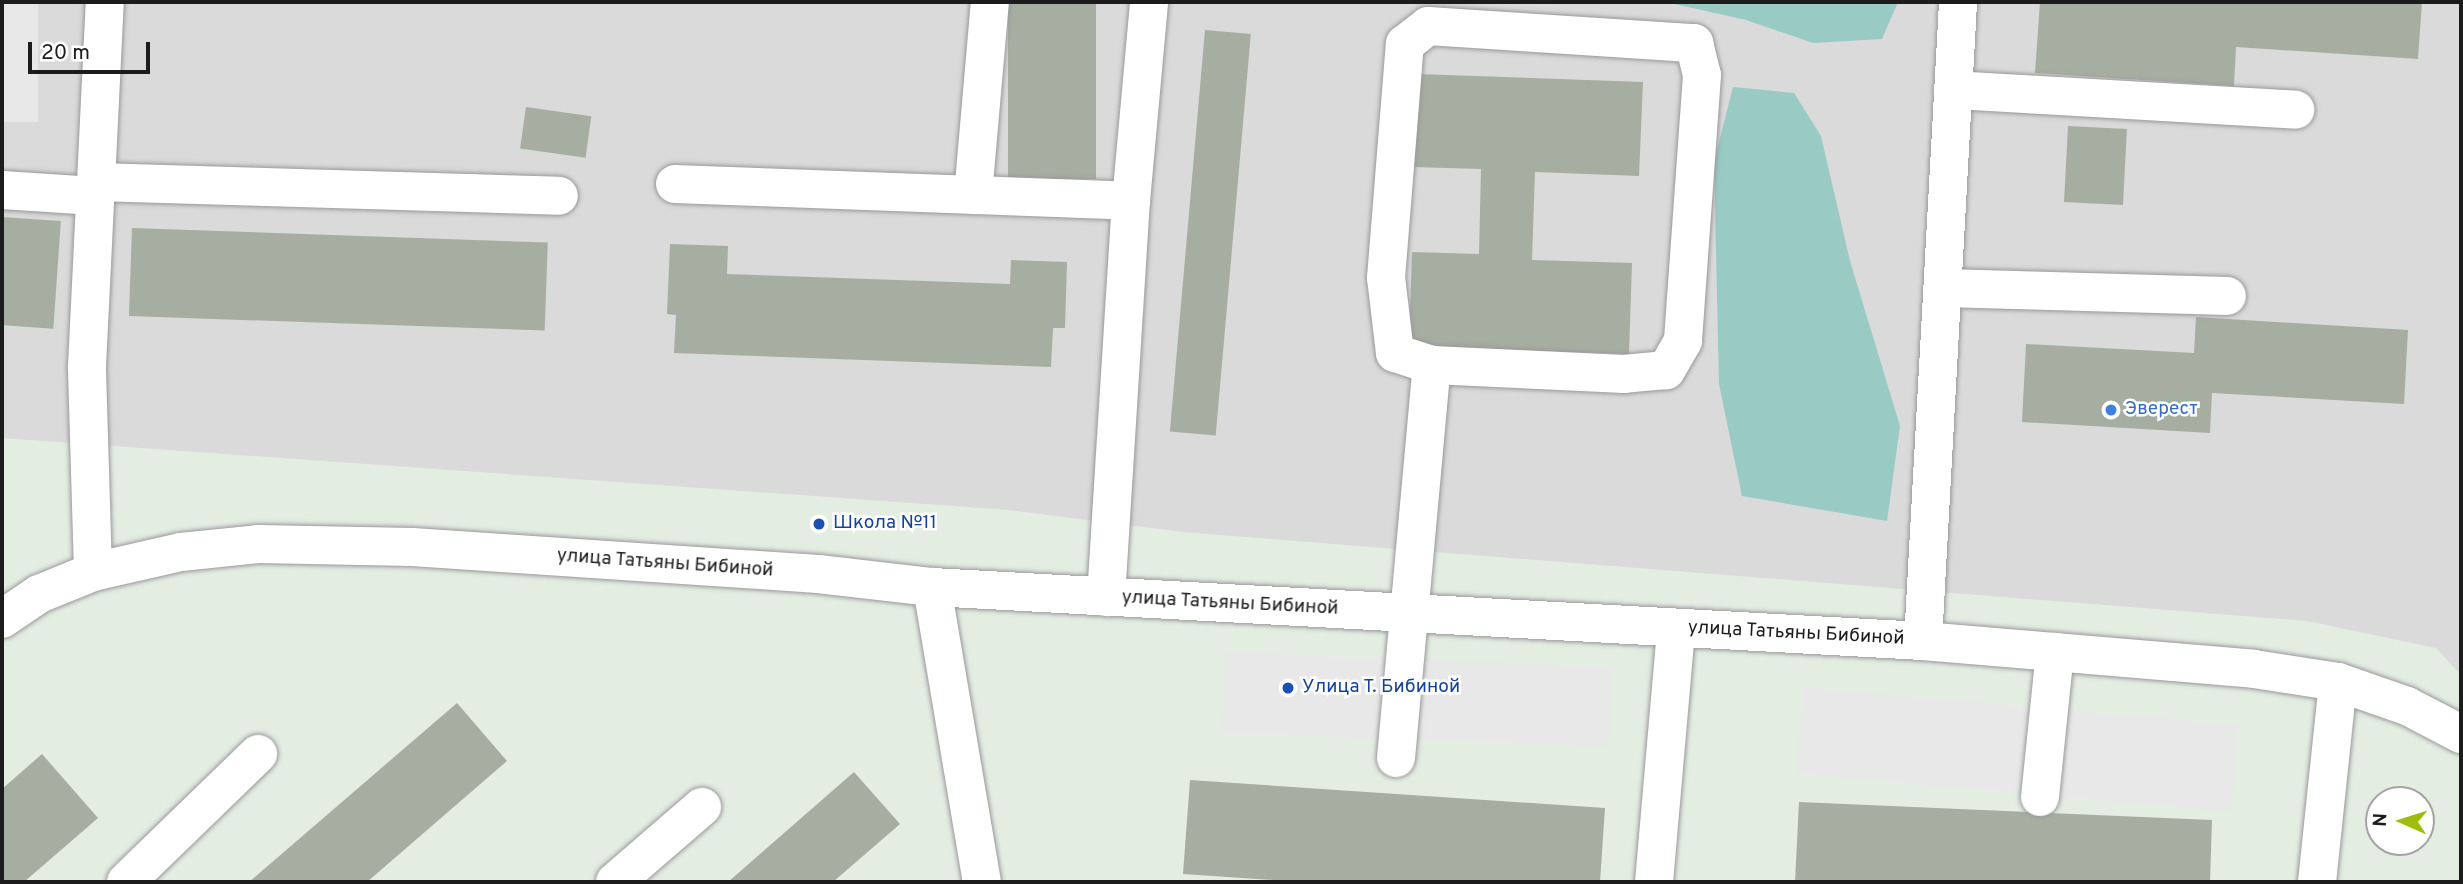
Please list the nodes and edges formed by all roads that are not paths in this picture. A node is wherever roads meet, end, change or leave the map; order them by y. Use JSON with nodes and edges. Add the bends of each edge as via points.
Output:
{"nodes":[{"id":1,"x":105,"y":2,"type":"edge"},
{"id":2,"x":989,"y":2,"type":"edge"},
{"id":3,"x":1149,"y":2,"type":"edge"},
{"id":4,"x":1958,"y":2,"type":"edge"},
{"id":5,"x":1953,"y":90,"type":"junction"},
{"id":6,"x":2295,"y":110,"type":"dead end"},
{"id":7,"x":675,"y":184,"type":"dead end"},
{"id":8,"x":96,"y":189,"type":"junction"},
{"id":9,"x":2,"y":190,"type":"edge"},
{"id":10,"x":974,"y":195,"type":"junction"},
{"id":11,"x":559,"y":196,"type":"dead end"},
{"id":12,"x":1130,"y":201,"type":"junction"},
{"id":13,"x":1945,"y":288,"type":"junction"},
{"id":14,"x":2227,"y":296,"type":"dead end"},
{"id":15,"x":1432,"y":365,"type":"junction"},
{"id":16,"x":93,"y":572,"type":"junction"},
{"id":17,"x":932,"y":587,"type":"junction"},
{"id":18,"x":1106,"y":597,"type":"junction"},
{"id":19,"x":1406,"y":612,"type":"junction"},
{"id":20,"x":2,"y":619,"type":"edge"},
{"id":21,"x":1676,"y":628,"type":"junction"},
{"id":22,"x":1923,"y":641,"type":"junction"},
{"id":23,"x":2055,"y":652,"type":"junction"},
{"id":24,"x":2338,"y":682,"type":"junction"},
{"id":25,"x":2461,"y":734,"type":"edge"},
{"id":26,"x":258,"y":754,"type":"dead end"},
{"id":27,"x":1396,"y":758,"type":"dead end"},
{"id":28,"x":2040,"y":797,"type":"dead end"},
{"id":29,"x":702,"y":807,"type":"dead end"},
{"id":30,"x":126,"y":882,"type":"edge"},
{"id":31,"x":615,"y":882,"type":"edge"},
{"id":32,"x":982,"y":882,"type":"edge"},
{"id":33,"x":1654,"y":882,"type":"edge"},
{"id":34,"x":2317,"y":882,"type":"edge"}],
"edges":[{"from":1,"to":8,"type":"street"},
{"from":2,"to":10,"type":"street"},
{"from":3,"to":12,"type":"street"},
{"from":4,"to":5,"type":"street"},
{"from":5,"to":6,"type":"street"},
{"from":5,"to":13,"type":"street"},
{"from":7,"to":10,"type":"street"},
{"from":8,"to":9,"type":"street"},
{"from":8,"to":11,"type":"street"},
{"from":8,"to":16,"type":"street","via":[[87,366]]},
{"from":10,"to":12,"type":"street"},
{"from":12,"to":18,"type":"street"},
{"from":13,"to":14,"type":"street"},
{"from":13,"to":22,"type":"street"},
{"from":15,"to":15,"type":"street","via":[[1395,353],[1386,278],[1405,44],[1428,26],[1694,43],[1702,75],[1683,341],[1666,370],[1624,374]]},
{"from":15,"to":19,"type":"street"},
{"from":16,"to":17,"type":"street","name":"улица Татьяны Бибиной","via":[[181,552],[258,544],[412,547],[818,574]]},
{"from":16,"to":20,"type":"street","name":"улица Татьяны Бибиной","via":[[39,594]]},
{"from":17,"to":18,"type":"street","name":"улица Татьяны Бибиной"},
{"from":17,"to":32,"type":"street"},
{"from":18,"to":19,"type":"street","name":"улица Татьяны Бибиной"},
{"from":19,"to":21,"type":"street","name":"улица Татьяны Бибиной"},
{"from":19,"to":27,"type":"street"},
{"from":21,"to":22,"type":"street","name":"улица Татьяны Бибиной"},
{"from":21,"to":33,"type":"street"},
{"from":22,"to":23,"type":"street","name":"улица Татьяны Бибиной"},
{"from":23,"to":24,"type":"street","name":"улица Татьяны Бибиной","via":[[2254,669]]},
{"from":23,"to":28,"type":"street"},
{"from":24,"to":25,"type":"street","name":"улица Татьяны Бибиной","via":[[2407,706]]},
{"from":24,"to":34,"type":"street"},
{"from":26,"to":30,"type":"street"},
{"from":29,"to":31,"type":"street"}]}
